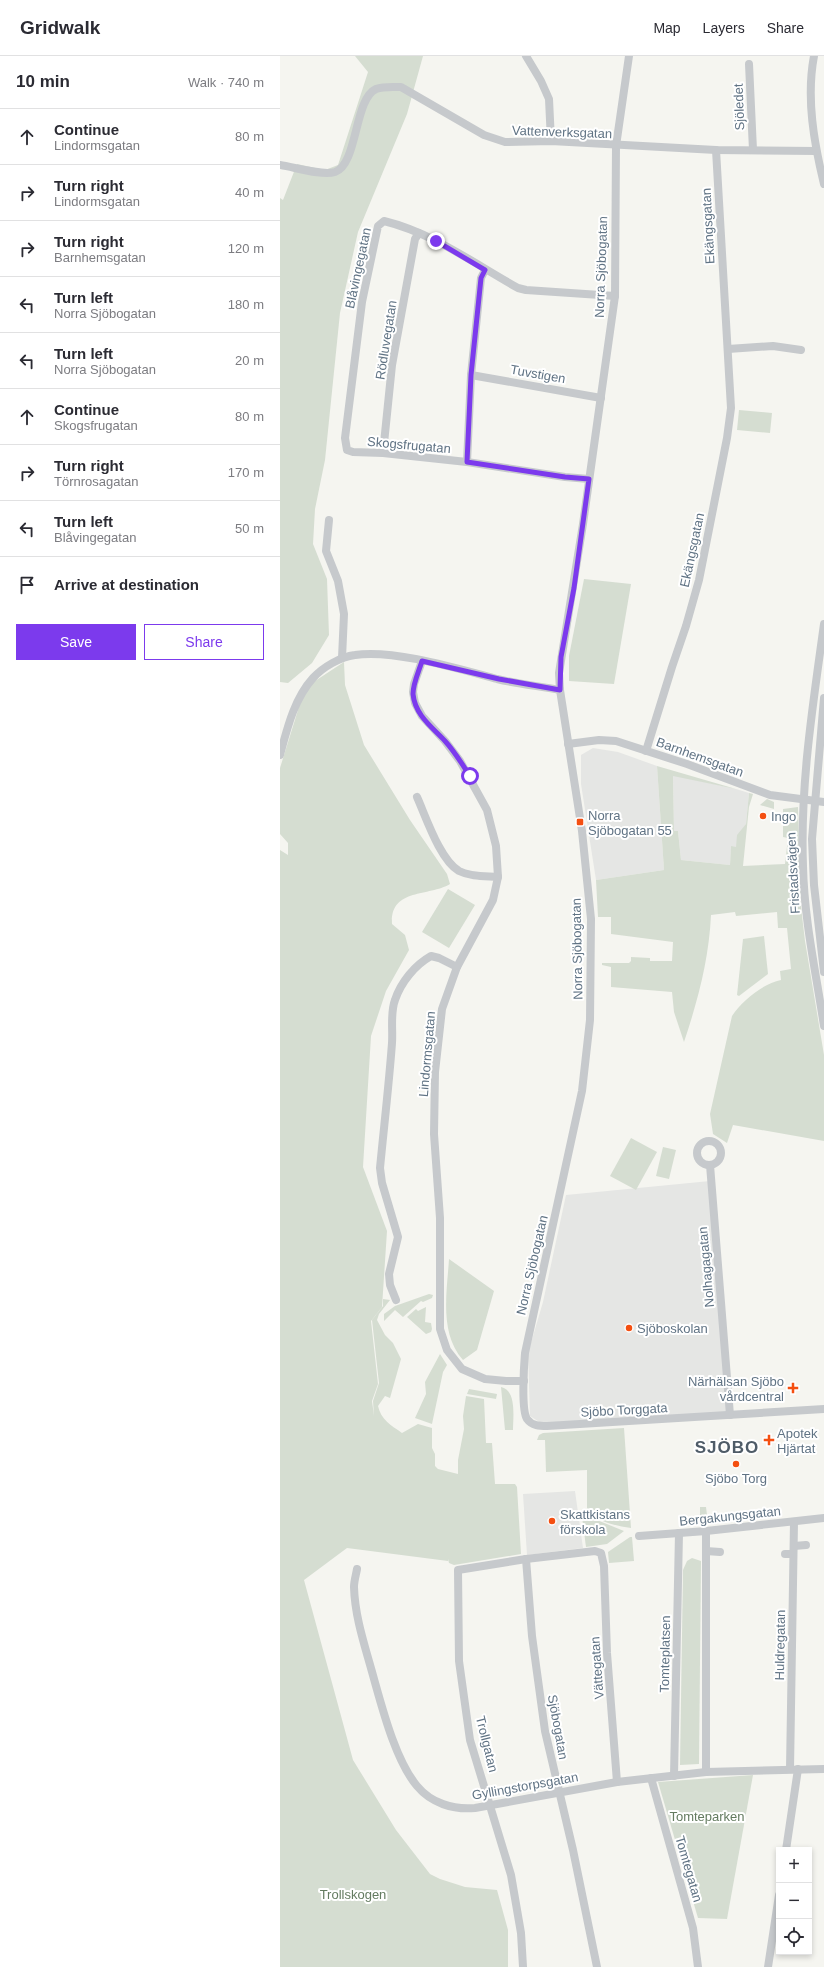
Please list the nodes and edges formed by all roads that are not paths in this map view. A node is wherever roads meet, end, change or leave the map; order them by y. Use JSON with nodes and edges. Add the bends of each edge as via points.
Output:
{"nodes":[{"id":1,"x":526,"y":56,"type":"edge"},
{"id":2,"x":629,"y":56,"type":"edge"},
{"id":3,"x":814,"y":56,"type":"edge"},
{"id":4,"x":749,"y":64,"type":"dead end"},
{"id":5,"x":551,"y":141,"type":"junction"},
{"id":6,"x":616,"y":146,"type":"junction"},
{"id":7,"x":716,"y":150,"type":"junction"},
{"id":8,"x":753,"y":150,"type":"junction"},
{"id":9,"x":816,"y":151,"type":"junction"},
{"id":10,"x":280,"y":165,"type":"edge"},
{"id":11,"x":824,"y":184,"type":"edge"},
{"id":12,"x":419,"y":233,"type":"junction"},
{"id":13,"x":485,"y":270,"type":"junction"},
{"id":14,"x":615,"y":296,"type":"junction"},
{"id":15,"x":728,"y":349,"type":"junction"},
{"id":16,"x":801,"y":350,"type":"dead end"},
{"id":17,"x":471,"y":375,"type":"junction"},
{"id":18,"x":601,"y":398,"type":"junction"},
{"id":19,"x":347,"y":450,"type":"joint"},
{"id":20,"x":383,"y":453,"type":"junction"},
{"id":21,"x":467,"y":462,"type":"junction"},
{"id":22,"x":589,"y":479,"type":"junction"},
{"id":23,"x":329,"y":520,"type":"dead end"},
{"id":24,"x":824,"y":624,"type":"edge"},
{"id":25,"x":342,"y":658,"type":"junction"},
{"id":26,"x":422,"y":661,"type":"junction"},
{"id":27,"x":560,"y":690,"type":"junction"},
{"id":28,"x":824,"y":698,"type":"edge"},
{"id":29,"x":568,"y":744,"type":"junction"},
{"id":30,"x":646,"y":751,"type":"junction"},
{"id":31,"x":280,"y":755,"type":"edge"},
{"id":32,"x":417,"y":797,"type":"dead end"},
{"id":33,"x":804,"y":799,"type":"junction"},
{"id":34,"x":815,"y":801,"type":"junction"},
{"id":35,"x":824,"y":802,"type":"edge"},
{"id":36,"x":498,"y":876,"type":"junction"},
{"id":37,"x":456,"y":967,"type":"junction"},
{"id":38,"x":824,"y":972,"type":"edge"},
{"id":39,"x":824,"y":1026,"type":"edge"},
{"id":40,"x":710,"y":1165,"type":"dead end"},
{"id":41,"x":396,"y":1300,"type":"dead end"},
{"id":42,"x":524,"y":1380,"type":"junction"},
{"id":43,"x":824,"y":1409,"type":"edge"},
{"id":44,"x":730,"y":1415,"type":"junction"},
{"id":45,"x":526,"y":1416,"type":"joint"},
{"id":46,"x":824,"y":1518,"type":"edge"},
{"id":47,"x":794,"y":1522,"type":"junction"},
{"id":48,"x":706,"y":1532,"type":"junction"},
{"id":49,"x":679,"y":1533,"type":"junction"},
{"id":50,"x":639,"y":1536,"type":"dead end"},
{"id":51,"x":806,"y":1545,"type":"dead end"},
{"id":52,"x":706,"y":1551,"type":"junction"},
{"id":53,"x":720,"y":1552,"type":"dead end"},
{"id":54,"x":791,"y":1552,"type":"junction"},
{"id":55,"x":526,"y":1559,"type":"junction"},
{"id":56,"x":357,"y":1569,"type":"dead end"},
{"id":57,"x":794,"y":1769,"type":"junction"},
{"id":58,"x":824,"y":1770,"type":"edge"},
{"id":59,"x":706,"y":1772,"type":"junction"},
{"id":60,"x":674,"y":1776,"type":"junction"},
{"id":61,"x":651,"y":1778,"type":"junction"},
{"id":62,"x":617,"y":1782,"type":"junction"},
{"id":63,"x":559,"y":1792,"type":"junction"},
{"id":64,"x":491,"y":1804,"type":"junction"},
{"id":65,"x":786,"y":1847,"type":"edge"},
{"id":66,"x":776,"y":1915,"type":"edge"},
{"id":67,"x":523,"y":1967,"type":"edge"},
{"id":68,"x":597,"y":1967,"type":"edge"},
{"id":69,"x":698,"y":1967,"type":"edge"},
{"id":70,"x":768,"y":1967,"type":"edge"}],
"edges":[{"from":1,"to":5,"type":"street","via":[[549,99]]},
{"from":2,"to":6,"type":"street","name":"Norra Sjöbogatan"},
{"from":3,"to":9,"type":"street","via":[[812,108]]},
{"from":4,"to":8,"type":"street","name":"Sjöledet"},
{"from":5,"to":6,"type":"street","name":"Vattenverksgatan"},
{"from":5,"to":10,"type":"street","name":"Vattenverksgatan","via":[[505,142],[484,135],[401,87],[386,87],[376,89],[366,99],[345,164],[335,172]]},
{"from":6,"to":7,"type":"street","name":"Vattenverksgatan"},
{"from":6,"to":14,"type":"street","name":"Norra Sjöbogatan"},
{"from":7,"to":8,"type":"street","name":"Vattenverksgatan"},
{"from":7,"to":15,"type":"street","name":"Ekängsgatan"},
{"from":8,"to":9,"type":"street","name":"Vattenverksgatan"},
{"from":9,"to":11,"type":"street"},
{"from":12,"to":13,"type":"street","name":"Blåvingegatan"},
{"from":12,"to":19,"type":"street","name":"Blåvingegatan","via":[[384,221],[378,226],[360,317],[345,438]]},
{"from":12,"to":20,"type":"street","name":"Rödluvegatan","via":[[415,240],[392,365]]},
{"from":13,"to":14,"type":"street","name":"Blåvingegatan","via":[[526,290]]},
{"from":13,"to":17,"type":"street","via":[[481,278]]},
{"from":14,"to":18,"type":"street","name":"Norra Sjöbogatan"},
{"from":15,"to":16,"type":"street","via":[[773,346]]},
{"from":15,"to":30,"type":"street","name":"Ekängsgatan","via":[[731,408],[708,533],[686,626]]},
{"from":17,"to":18,"type":"street","name":"Tuvstigen"},
{"from":17,"to":21,"type":"street"},
{"from":18,"to":22,"type":"street","name":"Norra Sjöbogatan"},
{"from":19,"to":20,"type":"street","name":"Skogsfrugatan"},
{"from":20,"to":21,"type":"street","name":"Skogsfrugatan"},
{"from":21,"to":22,"type":"street","name":"Skogsfrugatan"},
{"from":22,"to":27,"type":"street","name":"Norra Sjöbogatan","via":[[574,588],[561,657]]},
{"from":23,"to":25,"type":"street","via":[[326,550],[338,581],[344,614]]},
{"from":24,"to":33,"type":"street","name":"Fristadsvägen"},
{"from":25,"to":26,"type":"street","via":[[356,655],[393,655]]},
{"from":25,"to":31,"type":"street","via":[[318,674],[303,690]]},
{"from":26,"to":27,"type":"street"},
{"from":26,"to":36,"type":"street","name":"Lindormsgatan","via":[[414,684],[415,703],[422,716],[460,761],[487,810],[496,846]]},
{"from":27,"to":29,"type":"street","name":"Norra Sjöbogatan"},
{"from":28,"to":34,"type":"street","name":"Fristadsvägen"},
{"from":29,"to":30,"type":"street","name":"Barnhemsgatan","via":[[608,739]]},
{"from":29,"to":42,"type":"street","name":"Norra Sjöbogatan","via":[[582,831],[591,919],[590,1020],[582,1091],[526,1346]]},
{"from":30,"to":33,"type":"street","name":"Barnhemsgatan","via":[[770,795]]},
{"from":32,"to":36,"type":"street","via":[[452,866],[468,874]]},
{"from":33,"to":34,"type":"street","name":"Barnhemsgatan"},
{"from":33,"to":39,"type":"street","name":"Fristadsvägen","via":[[802,842],[805,898]]},
{"from":34,"to":35,"type":"street","name":"Barnhemsgatan"},
{"from":34,"to":38,"type":"street","name":"Fristadsvägen","via":[[812,839],[814,885]]},
{"from":36,"to":37,"type":"street","name":"Lindormsgatan","via":[[493,900]]},
{"from":37,"to":41,"type":"street","via":[[431,956],[421,962],[404,982],[394,1000],[380,1168],[398,1237],[389,1274]]},
{"from":37,"to":42,"type":"street","name":"Lindormsgatan","via":[[442,1009],[435,1072],[434,1134],[440,1218],[440,1329],[447,1350],[462,1369],[485,1379]]},
{"from":40,"to":44,"type":"street","name":"Nolhagagatan"},
{"from":42,"to":45,"type":"street","name":"Norra Sjöbogatan"},
{"from":43,"to":44,"type":"street","name":"Sjöbo Torggata"},
{"from":44,"to":45,"type":"street","name":"Sjöbo Torggata","via":[[547,1426],[532,1423]]},
{"from":46,"to":47,"type":"street","name":"Bergakungsgatan"},
{"from":47,"to":48,"type":"street","name":"Bergakungsgatan"},
{"from":47,"to":54,"type":"street","name":"Huldregatan"},
{"from":48,"to":49,"type":"street","name":"Bergakungsgatan"},
{"from":48,"to":52,"type":"street"},
{"from":49,"to":50,"type":"street","name":"Bergakungsgatan"},
{"from":49,"to":60,"type":"street","name":"Tomteplatsen"},
{"from":51,"to":54,"type":"street"},
{"from":52,"to":53,"type":"street"},
{"from":52,"to":59,"type":"street"},
{"from":54,"to":57,"type":"street","name":"Huldregatan"},
{"from":55,"to":62,"type":"street","name":"Vättegatan","via":[[596,1551],[601,1553],[604,1566],[607,1653]]},
{"from":55,"to":63,"type":"street","name":"Sjöbogatan","via":[[532,1636],[545,1731]]},
{"from":55,"to":64,"type":"street","name":"Trollgatan","via":[[458,1570],[459,1661],[470,1740]]},
{"from":56,"to":64,"type":"street","name":"Gyllingstorpsgatan","via":[[354,1586],[360,1631],[388,1727],[408,1773],[430,1798],[447,1806],[463,1809]]},
{"from":57,"to":58,"type":"street","name":"Gyllingstorpsgatan"},
{"from":57,"to":59,"type":"street","name":"Gyllingstorpsgatan"},
{"from":57,"to":65,"type":"street","name":"Huldregatan"},
{"from":59,"to":60,"type":"street","name":"Gyllingstorpsgatan"},
{"from":60,"to":61,"type":"street","name":"Gyllingstorpsgatan"},
{"from":61,"to":62,"type":"street","name":"Gyllingstorpsgatan"},
{"from":61,"to":69,"type":"street","name":"Tomtegatan","via":[[693,1928]]},
{"from":62,"to":63,"type":"street","name":"Gyllingstorpsgatan"},
{"from":63,"to":64,"type":"street","name":"Gyllingstorpsgatan"},
{"from":63,"to":68,"type":"street","name":"Sjöbogatan"},
{"from":64,"to":67,"type":"street","name":"Trollgatan","via":[[511,1875],[521,1933]]},
{"from":66,"to":70,"type":"street"}]}
